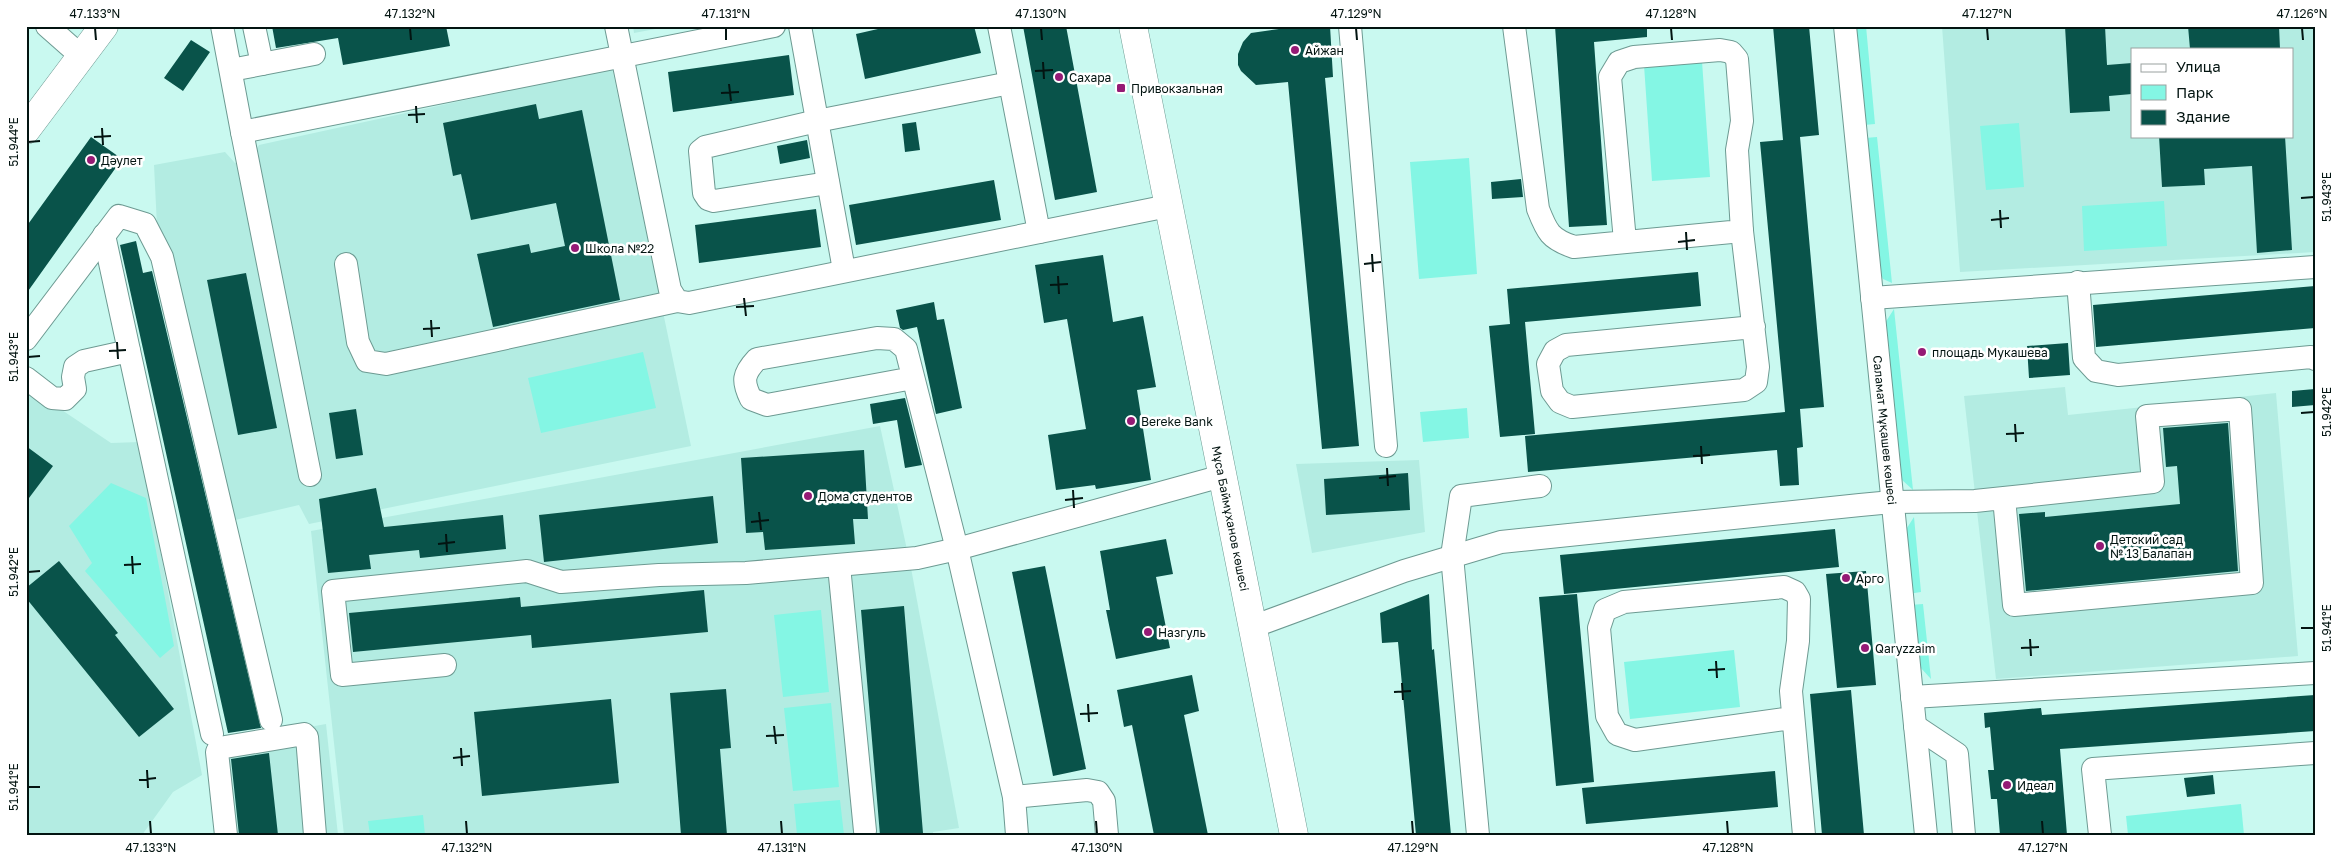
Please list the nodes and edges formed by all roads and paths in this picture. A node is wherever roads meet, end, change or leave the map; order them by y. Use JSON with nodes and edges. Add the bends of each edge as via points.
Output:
{"nodes":[{"id":1,"x":47,"y":26,"type":"edge"},
{"id":2,"x":104,"y":26,"type":"edge"},
{"id":3,"x":222,"y":26,"type":"edge"},
{"id":4,"x":254,"y":26,"type":"edge"},
{"id":5,"x":616,"y":26,"type":"edge"},
{"id":6,"x":774,"y":26,"type":"edge"},
{"id":7,"x":800,"y":26,"type":"edge"},
{"id":8,"x":999,"y":26,"type":"edge"},
{"id":9,"x":1133,"y":26,"type":"edge"},
{"id":10,"x":1350,"y":26,"type":"edge"},
{"id":11,"x":1514,"y":26,"type":"edge"},
{"id":12,"x":1845,"y":26,"type":"edge"},
{"id":13,"x":314,"y":54,"type":"dead end"},
{"id":14,"x":81,"y":56,"type":"junction"},
{"id":15,"x":622,"y":56,"type":"junction"},
{"id":16,"x":262,"y":64,"type":"junction"},
{"id":17,"x":231,"y":70,"type":"junction"},
{"id":18,"x":1010,"y":82,"type":"junction"},
{"id":19,"x":817,"y":121,"type":"junction"},
{"id":20,"x":26,"y":130,"type":"edge"},
{"id":21,"x":242,"y":132,"type":"junction"},
{"id":22,"x":828,"y":183,"type":"junction"},
{"id":23,"x":1168,"y":206,"type":"junction"},
{"id":24,"x":1742,"y":231,"type":"junction"},
{"id":25,"x":1039,"y":232,"type":"junction"},
{"id":26,"x":104,"y":235,"type":"junction"},
{"id":27,"x":1625,"y":241,"type":"junction"},
{"id":28,"x":346,"y":264,"type":"dead end"},
{"id":29,"x":2315,"y":267,"type":"edge"},
{"id":30,"x":844,"y":270,"type":"junction"},
{"id":31,"x":2078,"y":282,"type":"junction"},
{"id":32,"x":1872,"y":298,"type":"junction"},
{"id":33,"x":678,"y":301,"type":"junction"},
{"id":34,"x":1754,"y":328,"type":"junction"},
{"id":35,"x":26,"y":339,"type":"edge"},
{"id":36,"x":129,"y":350,"type":"junction"},
{"id":37,"x":2315,"y":359,"type":"edge"},
{"id":38,"x":26,"y":378,"type":"edge"},
{"id":39,"x":913,"y":378,"type":"junction"},
{"id":40,"x":1386,"y":446,"type":"dead end"},
{"id":41,"x":310,"y":475,"type":"dead end"},
{"id":42,"x":1222,"y":476,"type":"junction"},
{"id":43,"x":1540,"y":486,"type":"dead end"},
{"id":44,"x":2004,"y":498,"type":"junction"},
{"id":45,"x":1892,"y":502,"type":"junction"},
{"id":46,"x":957,"y":549,"type":"junction"},
{"id":47,"x":1452,"y":556,"type":"junction"},
{"id":48,"x":838,"y":566,"type":"junction"},
{"id":49,"x":1252,"y":627,"type":"junction"},
{"id":50,"x":445,"y":665,"type":"dead end"},
{"id":51,"x":2315,"y":673,"type":"edge"},
{"id":52,"x":1912,"y":697,"type":"junction"},
{"id":53,"x":1792,"y":718,"type":"junction"},
{"id":54,"x":271,"y":720,"type":"dead end"},
{"id":55,"x":1915,"y":726,"type":"junction"},
{"id":56,"x":212,"y":734,"type":"dead end"},
{"id":57,"x":2315,"y":753,"type":"edge"},
{"id":58,"x":1014,"y":797,"type":"junction"},
{"id":59,"x":865,"y":831,"type":"dead end"},
{"id":60,"x":226,"y":835,"type":"edge"},
{"id":61,"x":315,"y":835,"type":"edge"},
{"id":62,"x":1017,"y":835,"type":"edge"},
{"id":63,"x":1106,"y":835,"type":"edge"},
{"id":64,"x":1294,"y":835,"type":"edge"},
{"id":65,"x":1478,"y":835,"type":"edge"},
{"id":66,"x":1804,"y":835,"type":"edge"},
{"id":67,"x":1926,"y":835,"type":"edge"},
{"id":68,"x":1964,"y":835,"type":"edge"},
{"id":69,"x":2100,"y":835,"type":"edge"}],
"edges":[{"from":1,"to":14,"type":"street"},
{"from":2,"to":14,"type":"main road"},
{"from":3,"to":17,"type":"street"},
{"from":4,"to":16,"type":"street"},
{"from":5,"to":15,"type":"street"},
{"from":6,"to":15,"type":"street"},
{"from":7,"to":19,"type":"street"},
{"from":8,"to":18,"type":"street"},
{"from":9,"to":23,"type":"main road","name":"Мұса Баймұханов көшесі"},
{"from":10,"to":40,"type":"street"},
{"from":11,"to":27,"type":"street","via":[[1538,209],[1547,231],[1558,242],[1574,247]]},
{"from":12,"to":32,"type":"street","name":"Саламат Мұқашев көшесі"},
{"from":13,"to":16,"type":"street"},
{"from":14,"to":20,"type":"main road"},
{"from":15,"to":21,"type":"street"},
{"from":15,"to":33,"type":"street","via":[[670,290]]},
{"from":16,"to":17,"type":"street"},
{"from":17,"to":21,"type":"street"},
{"from":18,"to":19,"type":"street"},
{"from":18,"to":25,"type":"street"},
{"from":19,"to":22,"type":"street"},
{"from":19,"to":22,"type":"street","via":[[700,150],[704,193],[714,201]]},
{"from":21,"to":41,"type":"street"},
{"from":22,"to":30,"type":"street"},
{"from":23,"to":25,"type":"street"},
{"from":23,"to":42,"type":"main road","name":"Мұса Баймұханов көшесі"},
{"from":24,"to":27,"type":"street"},
{"from":24,"to":27,"type":"street","via":[[1737,150],[1742,121],[1737,59],[1731,52],[1720,50],[1634,57],[1619,62],[1610,77]]},
{"from":24,"to":34,"type":"street"},
{"from":25,"to":30,"type":"street"},
{"from":26,"to":35,"type":"street"},
{"from":26,"to":36,"type":"street"},
{"from":26,"to":54,"type":"street","via":[[119,216],[145,224],[162,257]]},
{"from":28,"to":33,"type":"street","via":[[358,342],[367,361],[386,364]]},
{"from":29,"to":31,"type":"street"},
{"from":30,"to":33,"type":"street","via":[[689,302]]},
{"from":31,"to":32,"type":"street"},
{"from":31,"to":37,"type":"street","via":[[2084,358],[2096,371],[2118,375]]},
{"from":32,"to":45,"type":"street","name":"Саламат Мұқашев көшесі"},
{"from":34,"to":34,"type":"street","via":[[1758,367],[1756,382],[1744,390],[1572,407],[1560,402],[1552,391],[1548,364],[1555,351],[1566,345]]},
{"from":36,"to":38,"type":"street","via":[[84,361],[75,367],[75,388],[65,399],[52,398]]},
{"from":36,"to":56,"type":"street"},
{"from":39,"to":39,"type":"street","via":[[767,405],[751,398],[744,385],[747,370],[757,359],[877,338],[894,340],[906,349]]},
{"from":39,"to":46,"type":"street"},
{"from":42,"to":46,"type":"street"},
{"from":42,"to":49,"type":"main road","name":"Мұса Баймұханов көшесі"},
{"from":43,"to":47,"type":"street","via":[[1462,496]]},
{"from":44,"to":44,"type":"street","via":[[2153,482],[2147,416],[2240,409],[2252,583],[2014,605]]},
{"from":44,"to":45,"type":"street"},
{"from":45,"to":47,"type":"street","via":[[1501,542]]},
{"from":45,"to":52,"type":"street","name":"Саламат Мұқашев көшесі"},
{"from":46,"to":48,"type":"street","via":[[917,558]]},
{"from":46,"to":58,"type":"street"},
{"from":47,"to":49,"type":"street"},
{"from":47,"to":65,"type":"street"},
{"from":48,"to":50,"type":"street","via":[[561,582],[527,571],[333,591],[342,676]]},
{"from":48,"to":59,"type":"street"},
{"from":49,"to":64,"type":"main road","name":"Мұса Баймұханов көшесі"},
{"from":51,"to":52,"type":"street"},
{"from":52,"to":55,"type":"street","name":"Саламат Мұқашев көшесі"},
{"from":53,"to":53,"type":"street","via":[[1791,691],[1798,641],[1799,599],[1795,592],[1784,587],[1633,601],[1605,610],[1599,628],[1607,716],[1616,734],[1635,740]]},
{"from":53,"to":66,"type":"street"},
{"from":55,"to":67,"type":"street","name":"Саламат Мұқашев көшесі"},
{"from":55,"to":68,"type":"street","via":[[1956,754]]},
{"from":57,"to":69,"type":"street","via":[[2093,770]]},
{"from":58,"to":62,"type":"street"},
{"from":58,"to":63,"type":"street","via":[[1087,790],[1098,792],[1104,801]]},
{"from":60,"to":61,"type":"street","via":[[219,748],[304,734],[308,747]]}]}
